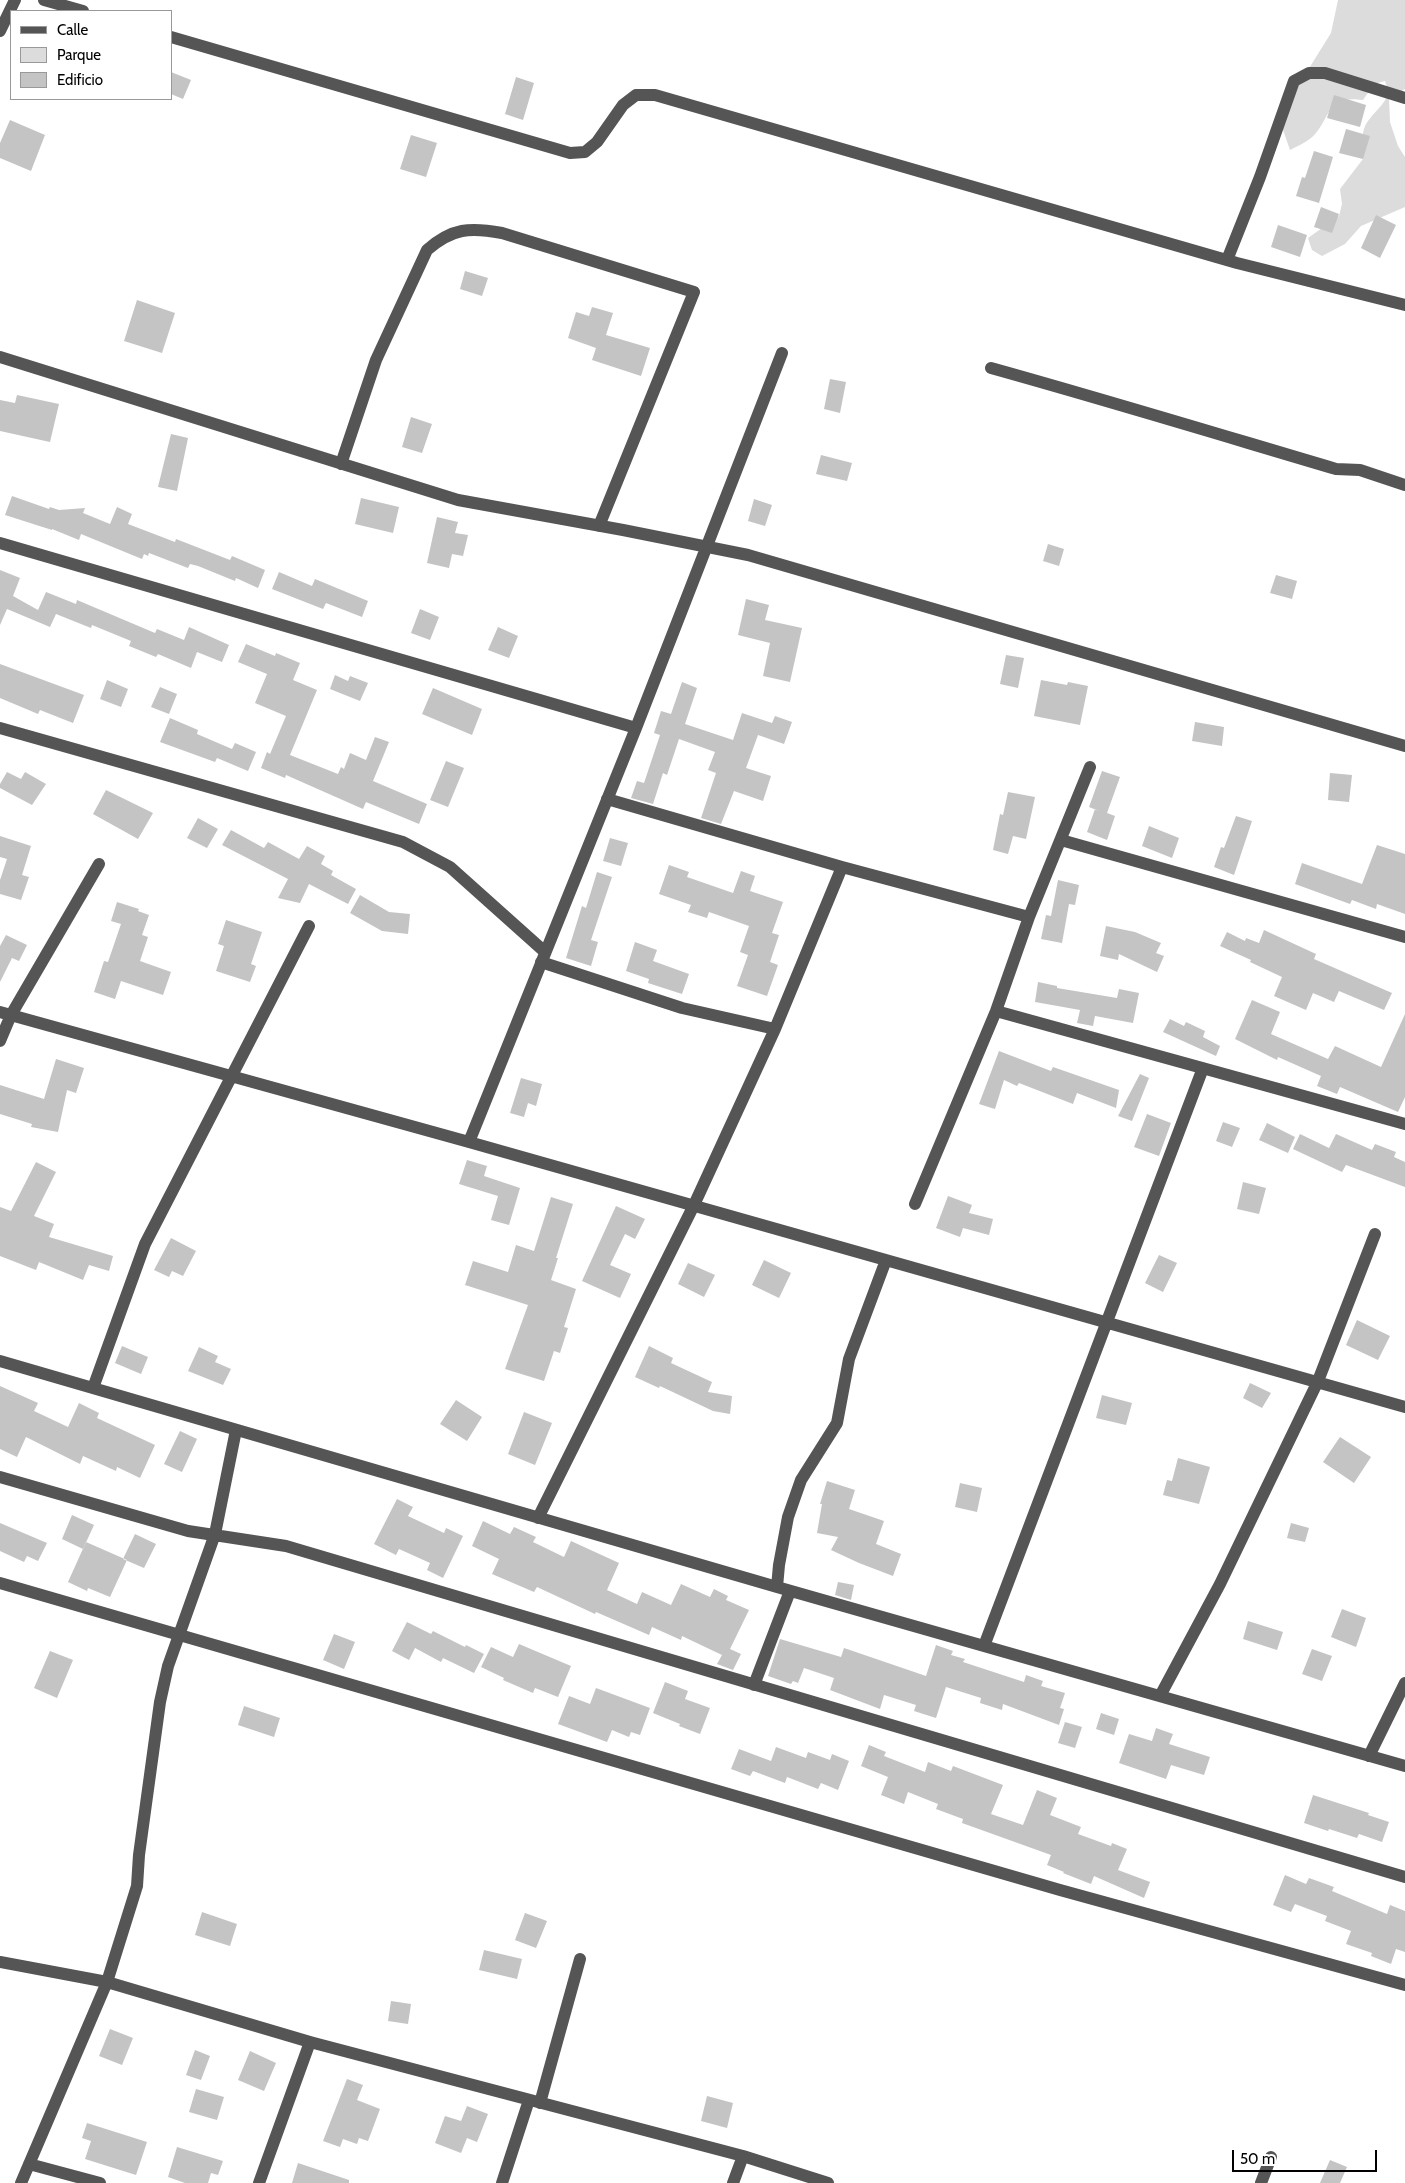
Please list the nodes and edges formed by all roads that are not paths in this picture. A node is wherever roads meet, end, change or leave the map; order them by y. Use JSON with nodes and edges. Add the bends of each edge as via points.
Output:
{"nodes":[{"id":1,"x":44,"y":0,"type":"edge"},
{"id":2,"x":10,"y":10,"type":"edge"},
{"id":3,"x":79,"y":10,"type":"edge"},
{"id":4,"x":0,"y":31,"type":"edge"},
{"id":5,"x":172,"y":37,"type":"edge"},
{"id":6,"x":1405,"y":98,"type":"edge"},
{"id":7,"x":1226,"y":260,"type":"junction"},
{"id":8,"x":1405,"y":305,"type":"edge"},
{"id":9,"x":782,"y":353,"type":"dead end"},
{"id":10,"x":0,"y":357,"type":"edge"},
{"id":11,"x":991,"y":368,"type":"dead end"},
{"id":12,"x":341,"y":464,"type":"junction"},
{"id":13,"x":1405,"y":485,"type":"edge"},
{"id":14,"x":599,"y":526,"type":"junction"},
{"id":15,"x":0,"y":543,"type":"edge"},
{"id":16,"x":707,"y":547,"type":"junction"},
{"id":17,"x":0,"y":728,"type":"edge"},
{"id":18,"x":636,"y":728,"type":"junction"},
{"id":19,"x":1405,"y":746,"type":"edge"},
{"id":20,"x":1090,"y":767,"type":"dead end"},
{"id":21,"x":607,"y":799,"type":"junction"},
{"id":22,"x":1061,"y":840,"type":"junction"},
{"id":23,"x":99,"y":864,"type":"dead end"},
{"id":24,"x":842,"y":866,"type":"junction"},
{"id":25,"x":1028,"y":917,"type":"junction"},
{"id":26,"x":309,"y":926,"type":"dead end"},
{"id":27,"x":1405,"y":937,"type":"edge"},
{"id":28,"x":543,"y":957,"type":"junction"},
{"id":29,"x":996,"y":1011,"type":"junction"},
{"id":30,"x":6,"y":1014,"type":"edge"},
{"id":31,"x":775,"y":1029,"type":"junction"},
{"id":32,"x":0,"y":1041,"type":"edge"},
{"id":33,"x":1203,"y":1068,"type":"junction"},
{"id":34,"x":232,"y":1075,"type":"junction"},
{"id":35,"x":1405,"y":1124,"type":"edge"},
{"id":36,"x":469,"y":1142,"type":"junction"},
{"id":37,"x":915,"y":1204,"type":"dead end"},
{"id":38,"x":694,"y":1205,"type":"junction"},
{"id":39,"x":1375,"y":1234,"type":"dead end"},
{"id":40,"x":886,"y":1260,"type":"junction"},
{"id":41,"x":1106,"y":1323,"type":"junction"},
{"id":42,"x":0,"y":1362,"type":"edge"},
{"id":43,"x":1318,"y":1381,"type":"junction"},
{"id":44,"x":93,"y":1388,"type":"junction"},
{"id":45,"x":1405,"y":1407,"type":"edge"},
{"id":46,"x":236,"y":1430,"type":"junction"},
{"id":47,"x":0,"y":1477,"type":"edge"},
{"id":48,"x":538,"y":1518,"type":"junction"},
{"id":49,"x":215,"y":1534,"type":"junction"},
{"id":50,"x":0,"y":1583,"type":"edge"},
{"id":51,"x":777,"y":1588,"type":"junction"},
{"id":52,"x":790,"y":1591,"type":"junction"},
{"id":53,"x":179,"y":1636,"type":"junction"},
{"id":54,"x":984,"y":1646,"type":"junction"},
{"id":55,"x":1405,"y":1683,"type":"edge"},
{"id":56,"x":754,"y":1685,"type":"junction"},
{"id":57,"x":1160,"y":1696,"type":"junction"},
{"id":58,"x":1369,"y":1756,"type":"junction"},
{"id":59,"x":1405,"y":1766,"type":"edge"},
{"id":60,"x":1405,"y":1877,"type":"edge"},
{"id":61,"x":580,"y":1959,"type":"dead end"},
{"id":62,"x":0,"y":1962,"type":"edge"},
{"id":63,"x":107,"y":1982,"type":"junction"},
{"id":64,"x":1405,"y":1985,"type":"edge"},
{"id":65,"x":310,"y":2042,"type":"junction"},
{"id":66,"x":534,"y":2101,"type":"junction"},
{"id":67,"x":743,"y":2156,"type":"junction"},
{"id":68,"x":1271,"y":2157,"type":"dead end"},
{"id":69,"x":29,"y":2164,"type":"junction"},
{"id":70,"x":21,"y":2183,"type":"edge"},
{"id":71,"x":100,"y":2183,"type":"edge"},
{"id":72,"x":259,"y":2183,"type":"edge"},
{"id":73,"x":502,"y":2183,"type":"edge"},
{"id":74,"x":733,"y":2183,"type":"edge"},
{"id":75,"x":828,"y":2183,"type":"edge"},
{"id":76,"x":1261,"y":2183,"type":"edge"}],
"edges":[{"from":1,"to":3,"type":"street"},
{"from":2,"to":4,"type":"street"},
{"from":5,"to":7,"type":"street","via":[[570,153],[585,152],[597,142],[622,105],[636,95],[655,95]]},
{"from":6,"to":7,"type":"street","via":[[1325,73],[1309,73],[1294,81]]},
{"from":7,"to":8,"type":"street"},
{"from":9,"to":16,"type":"street"},
{"from":10,"to":12,"type":"street"},
{"from":11,"to":13,"type":"street","via":[[1336,469],[1360,470]]},
{"from":12,"to":14,"type":"street","via":[[458,500]]},
{"from":12,"to":14,"type":"street","via":[[376,360],[427,250],[439,239],[456,232],[477,228],[502,233],[694,292]]},
{"from":14,"to":16,"type":"street"},
{"from":15,"to":18,"type":"street"},
{"from":16,"to":18,"type":"street"},
{"from":16,"to":19,"type":"street","via":[[748,555]]},
{"from":17,"to":28,"type":"street","via":[[403,842],[450,866]]},
{"from":18,"to":21,"type":"street"},
{"from":20,"to":22,"type":"street"},
{"from":21,"to":24,"type":"street"},
{"from":21,"to":28,"type":"street"},
{"from":22,"to":25,"type":"street"},
{"from":22,"to":27,"type":"street"},
{"from":23,"to":30,"type":"street"},
{"from":24,"to":25,"type":"street"},
{"from":24,"to":31,"type":"street"},
{"from":25,"to":29,"type":"street"},
{"from":26,"to":34,"type":"street"},
{"from":28,"to":31,"type":"street","via":[[682,1008]]},
{"from":28,"to":36,"type":"street"},
{"from":29,"to":33,"type":"street"},
{"from":29,"to":37,"type":"street"},
{"from":30,"to":32,"type":"street"},
{"from":30,"to":34,"type":"street"},
{"from":31,"to":38,"type":"street"},
{"from":33,"to":35,"type":"street"},
{"from":33,"to":41,"type":"street"},
{"from":34,"to":36,"type":"street"},
{"from":34,"to":44,"type":"street","via":[[145,1244]]},
{"from":36,"to":38,"type":"street"},
{"from":38,"to":40,"type":"street"},
{"from":38,"to":48,"type":"street"},
{"from":39,"to":43,"type":"street"},
{"from":40,"to":41,"type":"street"},
{"from":40,"to":51,"type":"street","via":[[849,1359],[837,1423],[801,1480],[788,1517],[778,1565]]},
{"from":41,"to":43,"type":"street"},
{"from":41,"to":54,"type":"street"},
{"from":42,"to":44,"type":"street"},
{"from":43,"to":45,"type":"street"},
{"from":43,"to":57,"type":"street","via":[[1220,1584]]},
{"from":44,"to":46,"type":"street"},
{"from":46,"to":48,"type":"street"},
{"from":46,"to":49,"type":"street"},
{"from":47,"to":49,"type":"street","via":[[188,1531]]},
{"from":48,"to":51,"type":"street"},
{"from":49,"to":53,"type":"street"},
{"from":49,"to":56,"type":"street","via":[[286,1546]]},
{"from":50,"to":53,"type":"street"},
{"from":51,"to":52,"type":"street"},
{"from":52,"to":54,"type":"street"},
{"from":52,"to":56,"type":"street"},
{"from":53,"to":63,"type":"street","via":[[160,1702],[138,1886]]},
{"from":53,"to":64,"type":"street","via":[[1060,1890]]},
{"from":54,"to":57,"type":"street"},
{"from":55,"to":58,"type":"street"},
{"from":56,"to":60,"type":"street"},
{"from":57,"to":58,"type":"street"},
{"from":58,"to":59,"type":"street"},
{"from":61,"to":66,"type":"street"},
{"from":62,"to":63,"type":"street"},
{"from":63,"to":65,"type":"street"},
{"from":63,"to":69,"type":"street"},
{"from":65,"to":66,"type":"street"},
{"from":65,"to":72,"type":"street"},
{"from":66,"to":67,"type":"street"},
{"from":66,"to":73,"type":"street"},
{"from":67,"to":74,"type":"street"},
{"from":67,"to":75,"type":"street"},
{"from":68,"to":76,"type":"street"},
{"from":69,"to":70,"type":"street"},
{"from":69,"to":71,"type":"street"}]}
